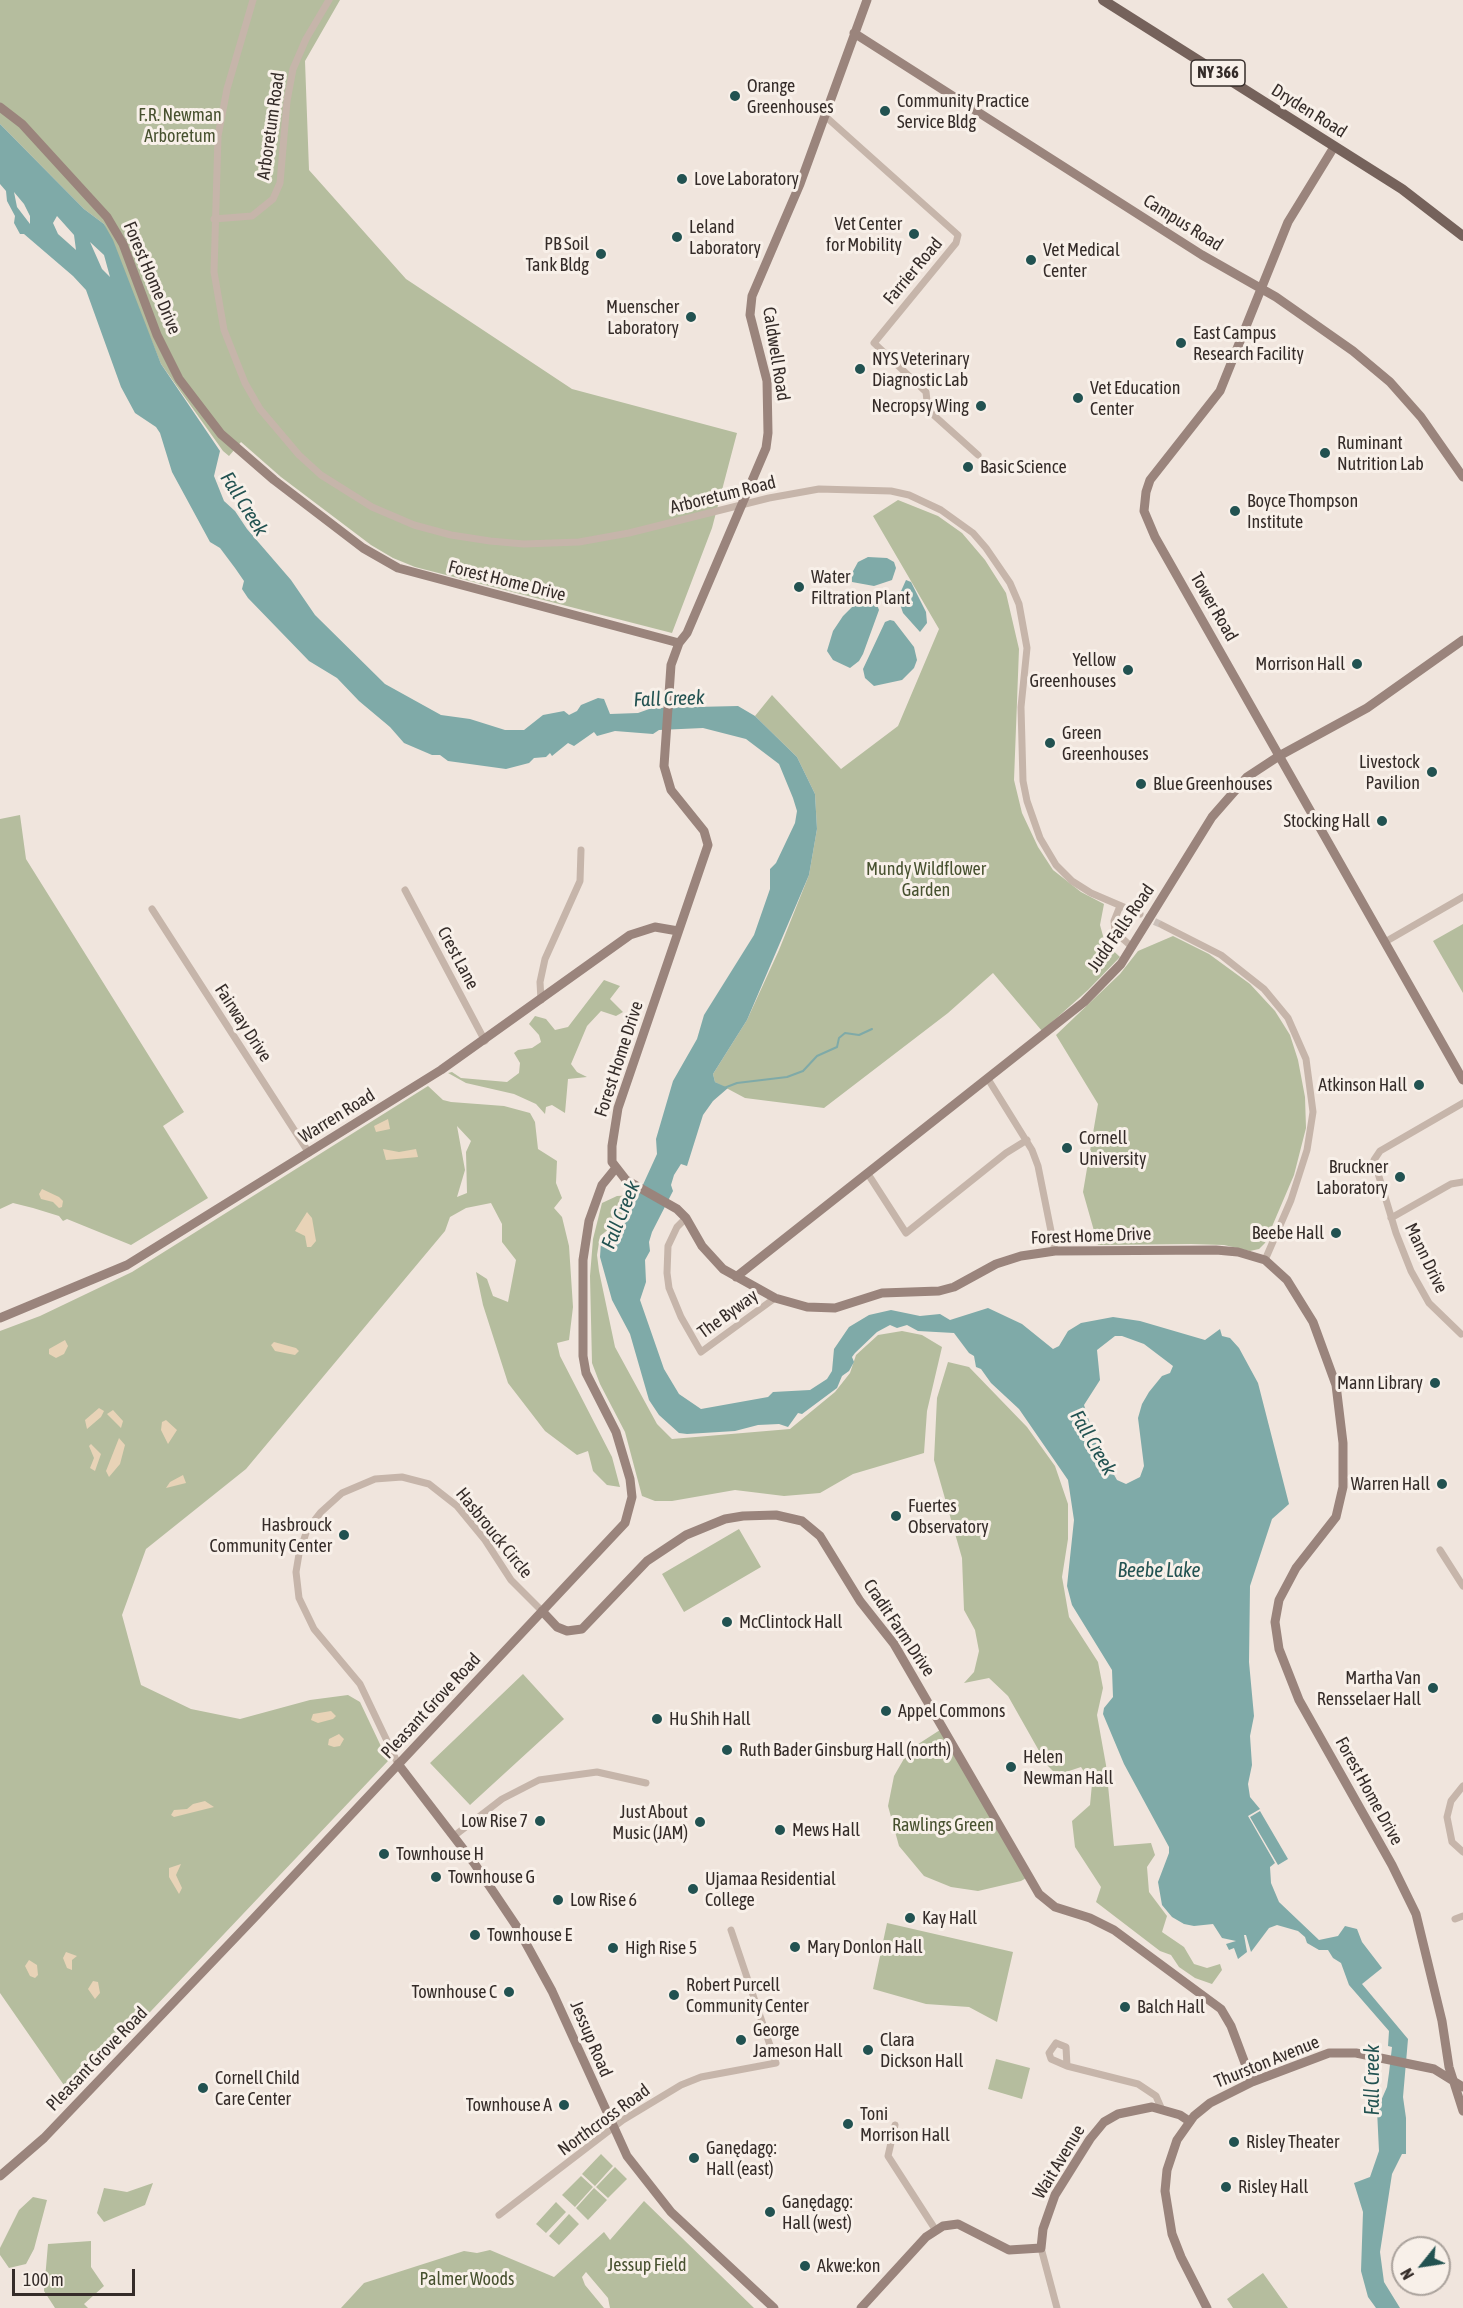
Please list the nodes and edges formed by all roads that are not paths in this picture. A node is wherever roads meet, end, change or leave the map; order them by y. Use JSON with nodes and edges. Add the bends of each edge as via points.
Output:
{"nodes":[{"id":1,"x":253,"y":0,"type":"edge"},
{"id":2,"x":330,"y":0,"type":"edge"},
{"id":3,"x":867,"y":0,"type":"edge"},
{"id":4,"x":1103,"y":0,"type":"edge"},
{"id":5,"x":854,"y":33,"type":"junction"},
{"id":6,"x":0,"y":107,"type":"edge"},
{"id":7,"x":825,"y":116,"type":"junction"},
{"id":8,"x":1334,"y":147,"type":"junction"},
{"id":9,"x":214,"y":219,"type":"junction"},
{"id":10,"x":1463,"y":236,"type":"edge"},
{"id":11,"x":1261,"y":290,"type":"junction"},
{"id":12,"x":978,"y":454,"type":"dead end"},
{"id":13,"x":1463,"y":477,"type":"edge"},
{"id":14,"x":742,"y":507,"type":"junction"},
{"id":15,"x":1463,"y":640,"type":"edge"},
{"id":16,"x":679,"y":643,"type":"junction"},
{"id":17,"x":1279,"y":756,"type":"junction"},
{"id":18,"x":581,"y":850,"type":"dead end"},
{"id":19,"x":405,"y":890,"type":"dead end"},
{"id":20,"x":1463,"y":897,"type":"edge"},
{"id":21,"x":1120,"y":906,"type":"junction"},
{"id":22,"x":152,"y":909,"type":"dead end"},
{"id":23,"x":1140,"y":914,"type":"tunnel mouth"},
{"id":24,"x":1162,"y":925,"type":"tunnel mouth"},
{"id":25,"x":678,"y":932,"type":"junction"},
{"id":26,"x":1385,"y":942,"type":"junction"},
{"id":27,"x":1132,"y":947,"type":"junction"},
{"id":28,"x":541,"y":1000,"type":"junction"},
{"id":29,"x":485,"y":1041,"type":"junction"},
{"id":30,"x":988,"y":1079,"type":"junction"},
{"id":31,"x":1463,"y":1080,"type":"edge"},
{"id":32,"x":1463,"y":1103,"type":"edge"},
{"id":33,"x":1027,"y":1140,"type":"junction"},
{"id":34,"x":309,"y":1153,"type":"junction"},
{"id":35,"x":615,"y":1169,"type":"junction"},
{"id":36,"x":867,"y":1174,"type":"junction"},
{"id":37,"x":1463,"y":1182,"type":"edge"},
{"id":38,"x":686,"y":1218,"type":"junction"},
{"id":39,"x":1391,"y":1218,"type":"junction"},
{"id":40,"x":1055,"y":1251,"type":"junction"},
{"id":41,"x":1265,"y":1260,"type":"junction"},
{"id":42,"x":736,"y":1277,"type":"junction"},
{"id":43,"x":775,"y":1298,"type":"junction"},
{"id":44,"x":0,"y":1318,"type":"edge"},
{"id":45,"x":1461,"y":1334,"type":"dead end"},
{"id":46,"x":1440,"y":1550,"type":"dead end"},
{"id":47,"x":1463,"y":1586,"type":"edge"},
{"id":48,"x":542,"y":1611,"type":"junction"},
{"id":49,"x":398,"y":1764,"type":"junction"},
{"id":50,"x":646,"y":1783,"type":"dead end"},
{"id":51,"x":1463,"y":1786,"type":"edge"},
{"id":52,"x":454,"y":1836,"type":"junction"},
{"id":53,"x":1463,"y":1852,"type":"edge"},
{"id":54,"x":1463,"y":1916,"type":"edge"},
{"id":55,"x":1455,"y":1919,"type":"dead end"},
{"id":56,"x":731,"y":1930,"type":"dead end"},
{"id":57,"x":1067,"y":2066,"type":"dead end"},
{"id":58,"x":1453,"y":2079,"type":"junction"},
{"id":59,"x":1252,"y":2082,"type":"junction"},
{"id":60,"x":1463,"y":2087,"type":"edge"},
{"id":61,"x":1162,"y":2110,"type":"junction"},
{"id":62,"x":1463,"y":2111,"type":"edge"},
{"id":63,"x":1189,"y":2121,"type":"junction"},
{"id":64,"x":895,"y":2125,"type":"dead end"},
{"id":65,"x":612,"y":2128,"type":"junction"},
{"id":66,"x":0,"y":2176,"type":"edge"},
{"id":67,"x":500,"y":2215,"type":"dead end"},
{"id":68,"x":935,"y":2229,"type":"junction"},
{"id":69,"x":1041,"y":2248,"type":"junction"},
{"id":70,"x":774,"y":2308,"type":"edge"},
{"id":71,"x":861,"y":2308,"type":"edge"},
{"id":72,"x":1057,"y":2308,"type":"edge"},
{"id":73,"x":1208,"y":2308,"type":"edge"}],
"edges":[{"from":1,"to":9,"type":"street","name":"Arboretum Road","via":[[226,89],[218,136]]},
{"from":2,"to":9,"type":"street","name":"Arboretum Road","via":[[293,69],[286,101],[278,192],[268,206],[252,216]]},
{"from":3,"to":5,"type":"street","name":"Caldwell Road"},
{"from":4,"to":8,"type":"main road","name":"Dryden Road","number":"NY 366"},
{"from":5,"to":7,"type":"street","name":"Caldwell Road"},
{"from":5,"to":11,"type":"street","name":"Campus Road"},
{"from":6,"to":16,"type":"street","name":"Forest Home Drive","via":[[22,124],[106,216],[123,244],[179,379],[221,434],[274,480],[363,548],[398,568]]},
{"from":7,"to":12,"type":"street","name":"Farrier Road","via":[[958,235],[956,243],[874,343],[926,392],[928,410]]},
{"from":7,"to":14,"type":"street","name":"Caldwell Road","via":[[752,296],[750,315],[766,374],[768,433],[763,457]]},
{"from":8,"to":10,"type":"main road","name":"Dryden Road","number":"NY 366","via":[[1402,189]]},
{"from":8,"to":11,"type":"street","name":"Tower Road","via":[[1288,222]]},
{"from":9,"to":14,"type":"street","name":"Arboretum Road","via":[[218,301],[224,330],[245,383],[266,417],[299,455],[321,475],[372,507],[414,525],[452,535],[524,544],[579,542],[630,534]]},
{"from":11,"to":13,"type":"street","name":"Campus Road","via":[[1353,351],[1390,382],[1428,426]]},
{"from":11,"to":17,"type":"street","name":"Tower Road","via":[[1220,391],[1150,480],[1143,511]]},
{"from":14,"to":16,"type":"street","name":"Caldwell Road","via":[[687,633]]},
{"from":14,"to":21,"type":"street","name":"Arboretum Road","via":[[819,489],[891,491],[926,501],[973,533],[1010,583],[1026,633],[1022,758],[1032,820],[1049,856],[1064,873],[1091,893]]},
{"from":15,"to":17,"type":"street","name":"Judd Falls Road","via":[[1367,708]]},
{"from":16,"to":25,"type":"street","name":"Forest Home Drive","via":[[668,685],[664,766],[675,798],[704,831],[708,845]]},
{"from":17,"to":26,"type":"street","name":"Tower Road"},
{"from":17,"to":27,"type":"street","name":"Judd Falls Road","via":[[1247,777],[1220,805]]},
{"from":18,"to":28,"type":"street","via":[[580,881],[545,959]]},
{"from":19,"to":29,"type":"street","name":"Crest Lane"},
{"from":20,"to":26,"type":"street"},
{"from":21,"to":23,"type":"street","name":"Arboretum Road"},
{"from":21,"to":27,"type":"street","via":[[1114,921],[1115,932]]},
{"from":22,"to":34,"type":"street","name":"Fairway Drive"},
{"from":24,"to":41,"type":"street","via":[[1221,955],[1264,989],[1288,1018],[1306,1059],[1313,1112],[1307,1150]]},
{"from":25,"to":28,"type":"street","name":"Warren Road","via":[[655,927],[636,931]]},
{"from":25,"to":35,"type":"street","name":"Forest Home Drive","via":[[618,1108],[612,1146]]},
{"from":26,"to":31,"type":"street","name":"Tower Road"},
{"from":27,"to":30,"type":"street","name":"Judd Falls Road","via":[[1084,1002]]},
{"from":28,"to":29,"type":"street","name":"Warren Road"},
{"from":29,"to":34,"type":"street","name":"Warren Road"},
{"from":30,"to":33,"type":"street"},
{"from":30,"to":36,"type":"street","name":"Judd Falls Road"},
{"from":32,"to":39,"type":"street","name":"Mann Drive","via":[[1380,1151],[1374,1160]]},
{"from":33,"to":36,"type":"street","via":[[906,1233]]},
{"from":33,"to":40,"type":"street","via":[[1038,1166]]},
{"from":34,"to":44,"type":"street","name":"Warren Road","via":[[121,1269]]},
{"from":35,"to":38,"type":"street","name":"Forest Home Drive"},
{"from":35,"to":48,"type":"street","name":"Pleasant Grove Road","via":[[602,1185],[589,1221],[583,1260],[583,1356],[592,1388],[616,1432],[623,1454],[632,1490],[630,1509],[617,1534]]},
{"from":36,"to":42,"type":"street","name":"Judd Falls Road"},
{"from":37,"to":39,"type":"street","name":"Mann Drive","via":[[1451,1184]]},
{"from":38,"to":42,"type":"street","name":"Forest Home Drive","via":[[711,1257]]},
{"from":38,"to":43,"type":"street","name":"The Byway","via":[[668,1246],[667,1274],[681,1317],[701,1352]]},
{"from":39,"to":45,"type":"street","name":"Mann Drive","via":[[1402,1253],[1429,1303]]},
{"from":40,"to":41,"type":"street","name":"Forest Home Drive","via":[[1216,1250]]},
{"from":40,"to":43,"type":"street","name":"Forest Home Drive","via":[[996,1264],[939,1291],[882,1293],[829,1309]]},
{"from":41,"to":58,"type":"street","name":"Forest Home Drive","via":[[1298,1293],[1313,1322],[1336,1385],[1343,1443],[1343,1488],[1336,1517],[1283,1589],[1276,1610],[1279,1648],[1299,1700],[1416,1914]]},
{"from":42,"to":43,"type":"street","name":"Forest Home Drive"},
{"from":46,"to":47,"type":"street"},
{"from":48,"to":49,"type":"street","name":"Pleasant Grove Road"},
{"from":48,"to":49,"type":"street","name":"Hasbrouck Circle","via":[[511,1580],[457,1506],[429,1484],[402,1478],[375,1479],[342,1493],[321,1512],[307,1530],[299,1554],[298,1598],[314,1629],[360,1684]]},
{"from":48,"to":59,"type":"street","name":"Cradit Farm Drive","via":[[557,1627],[567,1631],[582,1629],[641,1567],[686,1535],[743,1516],[776,1515],[802,1521],[820,1536],[860,1601],[894,1644],[1039,1894],[1055,1907],[1114,1930],[1221,2009],[1232,2026]]},
{"from":49,"to":52,"type":"street","name":"Jessup Road"},
{"from":49,"to":66,"type":"street","name":"Pleasant Grove Road","via":[[82,2099]]},
{"from":50,"to":52,"type":"street","via":[[597,1772],[538,1780],[502,1799]]},
{"from":51,"to":53,"type":"street","via":[[1451,1801],[1447,1817],[1452,1842]]},
{"from":52,"to":65,"type":"street","name":"Jessup Road","via":[[508,1913],[544,1975]]},
{"from":54,"to":55,"type":"street"},
{"from":56,"to":65,"type":"street","name":"Northcross Road","via":[[776,2063],[690,2081]]},
{"from":57,"to":61,"type":"street","via":[[1138,2084],[1156,2096]]},
{"from":58,"to":59,"type":"street","name":"Thurston Avenue","via":[[1440,2072],[1346,2052],[1323,2055]]},
{"from":58,"to":60,"type":"street","name":"Thurston Avenue"},
{"from":58,"to":62,"type":"street","name":"Forest Home Drive"},
{"from":59,"to":63,"type":"street","name":"Thurston Avenue","via":[[1209,2103]]},
{"from":61,"to":63,"type":"street","name":"Wait Avenue"},
{"from":61,"to":69,"type":"street","name":"Wait Avenue","via":[[1152,2107],[1127,2111],[1100,2127],[1055,2195]]},
{"from":63,"to":73,"type":"street","name":"Thurston Avenue","via":[[1177,2140],[1167,2170],[1166,2204],[1181,2257]]},
{"from":64,"to":68,"type":"street","via":[[888,2156]]},
{"from":65,"to":67,"type":"street","name":"Northcross Road"},
{"from":65,"to":70,"type":"street","name":"Jessup Road","via":[[627,2156],[671,2212]]},
{"from":68,"to":69,"type":"street","via":[[958,2224],[1009,2250]]},
{"from":68,"to":71,"type":"street"},
{"from":69,"to":72,"type":"street","name":"Wait Avenue"}]}
